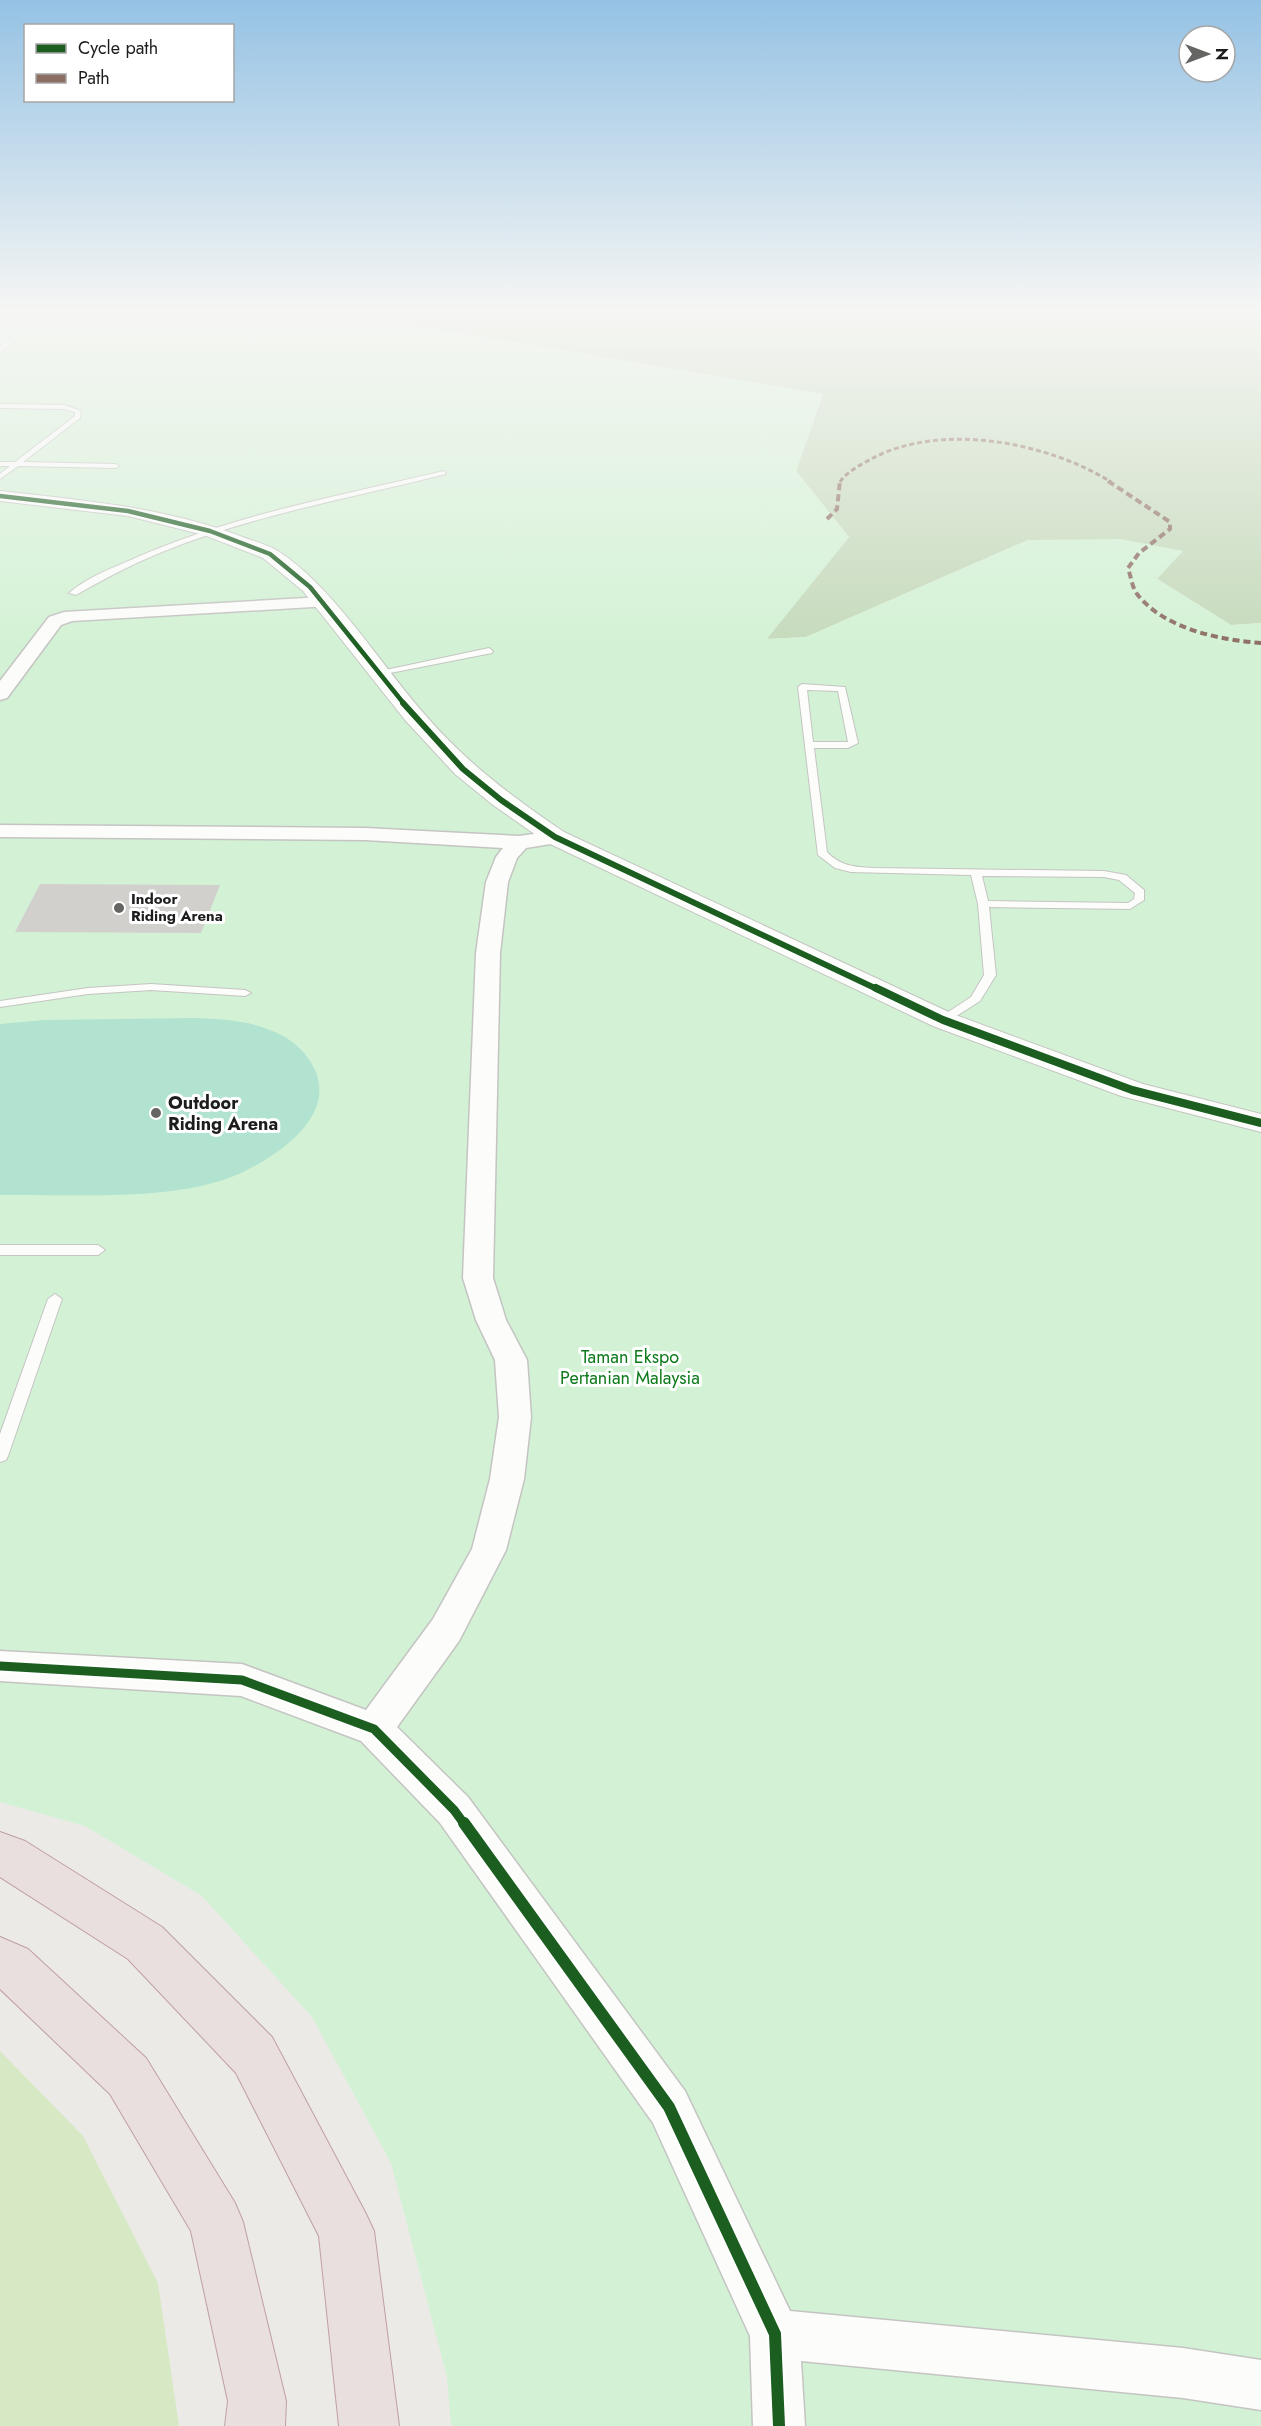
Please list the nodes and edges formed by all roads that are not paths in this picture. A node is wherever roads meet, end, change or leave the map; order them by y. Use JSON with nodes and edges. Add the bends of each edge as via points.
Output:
{"nodes":[{"id":1,"x":72,"y":421,"type":"edge"},
{"id":2,"x":0,"y":464,"type":"edge"},
{"id":3,"x":15,"y":465,"type":"junction"},
{"id":4,"x":116,"y":466,"type":"dead end"},
{"id":5,"x":444,"y":473,"type":"dead end"},
{"id":6,"x":0,"y":477,"type":"edge"},
{"id":7,"x":0,"y":496,"type":"edge"},
{"id":8,"x":210,"y":531,"type":"junction"},
{"id":9,"x":73,"y":593,"type":"dead end"},
{"id":10,"x":323,"y":602,"type":"junction"},
{"id":11,"x":489,"y":651,"type":"dead end"},
{"id":12,"x":380,"y":672,"type":"junction"},
{"id":13,"x":0,"y":694,"type":"edge"},
{"id":14,"x":809,"y":745,"type":"junction"},
{"id":15,"x":0,"y":831,"type":"edge"},
{"id":16,"x":555,"y":837,"type":"junction"},
{"id":17,"x":519,"y":842,"type":"junction"},
{"id":18,"x":976,"y":872,"type":"junction"},
{"id":19,"x":983,"y":904,"type":"junction"},
{"id":20,"x":245,"y":993,"type":"dead end"},
{"id":21,"x":0,"y":1004,"type":"edge"},
{"id":22,"x":943,"y":1020,"type":"junction"},
{"id":23,"x":1261,"y":1123,"type":"edge"},
{"id":24,"x":0,"y":1250,"type":"edge"},
{"id":25,"x":98,"y":1250,"type":"dead end"},
{"id":26,"x":55,"y":1299,"type":"dead end"},
{"id":27,"x":0,"y":1455,"type":"edge"},
{"id":28,"x":0,"y":1666,"type":"edge"},
{"id":29,"x":374,"y":1729,"type":"junction"},
{"id":30,"x":0,"y":1853,"type":"edge"},
{"id":31,"x":0,"y":1961,"type":"edge"},
{"id":32,"x":775,"y":2334,"type":"junction"},
{"id":33,"x":1261,"y":2385,"type":"edge"},
{"id":34,"x":255,"y":2426,"type":"edge"},
{"id":35,"x":369,"y":2426,"type":"edge"},
{"id":36,"x":779,"y":2426,"type":"edge"}],
"edges":[{"from":1,"to":3,"type":"lane"},
{"from":2,"to":3,"type":"lane"},
{"from":3,"to":4,"type":"lane"},
{"from":3,"to":6,"type":"lane"},
{"from":5,"to":8,"type":"lane"},
{"from":7,"to":8,"type":"street","via":[[128,511]]},
{"from":8,"to":9,"type":"lane","via":[[106,573]]},
{"from":8,"to":10,"type":"street","via":[[270,554],[310,586]]},
{"from":10,"to":12,"type":"street"},
{"from":10,"to":13,"type":"street","via":[[70,616],[55,621]]},
{"from":11,"to":12,"type":"lane"},
{"from":12,"to":16,"type":"street","via":[[463,769]]},
{"from":14,"to":14,"type":"lane","via":[[802,687],[842,689],[853,742]]},
{"from":14,"to":18,"type":"lane","via":[[822,853],[832,864],[853,870]]},
{"from":15,"to":17,"type":"street","via":[[365,834]]},
{"from":16,"to":17,"type":"street"},
{"from":16,"to":22,"type":"street"},
{"from":17,"to":29,"type":"street","via":[[507,857],[497,882],[488,953],[478,1278],[491,1320],[511,1360],[515,1417],[507,1479],[489,1550],[446,1630]]},
{"from":18,"to":19,"type":"lane"},
{"from":18,"to":19,"type":"lane","via":[[1104,874],[1122,877],[1140,892],[1139,900],[1130,906]]},
{"from":19,"to":22,"type":"lane","via":[[990,975],[976,999]]},
{"from":20,"to":21,"type":"lane","via":[[151,987],[88,991]]},
{"from":22,"to":23,"type":"street","via":[[1132,1090]]},
{"from":24,"to":25,"type":"lane"},
{"from":26,"to":27,"type":"lane"},
{"from":28,"to":29,"type":"street","via":[[242,1680]]},
{"from":29,"to":32,"type":"street","via":[[454,1810],[669,2107]]},
{"from":30,"to":35,"type":"highway","via":[[145,1943],[254,2055],[346,2231]]},
{"from":31,"to":34,"type":"highway","via":[[11,1966],[128,2076],[216,2222],[257,2401]]},
{"from":32,"to":33,"type":"street","via":[[1183,2373]]},
{"from":32,"to":36,"type":"street"}]}
